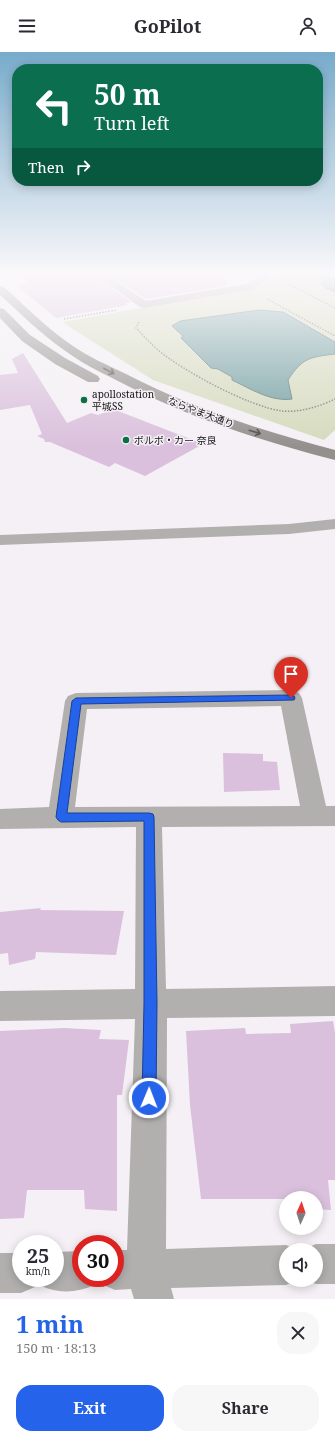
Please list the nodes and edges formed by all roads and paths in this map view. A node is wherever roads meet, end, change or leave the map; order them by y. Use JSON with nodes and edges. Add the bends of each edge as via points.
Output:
{"nodes":[{"id":1,"x":19,"y":331,"type":"edge"},
{"id":2,"x":48,"y":331,"type":"edge"},
{"id":3,"x":139,"y":331,"type":"edge"},
{"id":4,"x":106,"y":386,"type":"dead end"},
{"id":5,"x":335,"y":399,"type":"edge"},
{"id":6,"x":335,"y":455,"type":"edge"},
{"id":7,"x":335,"y":524,"type":"edge"},
{"id":8,"x":0,"y":540,"type":"edge"},
{"id":9,"x":325,"y":816,"type":"edge"},
{"id":10,"x":61,"y":817,"type":"junction"},
{"id":11,"x":149,"y":817,"type":"junction"},
{"id":12,"x":0,"y":819,"type":"edge"},
{"id":13,"x":335,"y":1001,"type":"edge"},
{"id":14,"x":151,"y":1004,"type":"junction"},
{"id":15,"x":0,"y":1006,"type":"edge"},
{"id":16,"x":323,"y":1264,"type":"edge"},
{"id":17,"x":335,"y":1264,"type":"edge"},
{"id":18,"x":279,"y":1266,"type":"edge"},
{"id":19,"x":12,"y":1273,"type":"edge"},
{"id":20,"x":0,"y":1274,"type":"edge"},
{"id":21,"x":138,"y":1279,"type":"edge"}],
"edges":[{"from":1,"to":4,"type":"street","via":[[60,361]]},
{"from":2,"to":6,"type":"street","name":"ならやま大通り","one_way":true,"via":[[79,355],[165,398],[246,429]]},
{"from":3,"to":5,"type":"path","via":[[158,350],[202,379],[260,406],[283,411],[296,410]]},
{"from":7,"to":8,"type":"street","via":[[289,529]]},
{"from":9,"to":10,"type":"street","via":[[291,698],[76,701]]},
{"from":9,"to":11,"type":"street"},
{"from":10,"to":11,"type":"street"},
{"from":10,"to":12,"type":"street"},
{"from":11,"to":14,"type":"street"},
{"from":13,"to":14,"type":"street"},
{"from":14,"to":15,"type":"street"},
{"from":14,"to":21,"type":"street"},
{"from":16,"to":17,"type":"street"},
{"from":18,"to":21,"type":"street"},
{"from":19,"to":20,"type":"street"}]}
